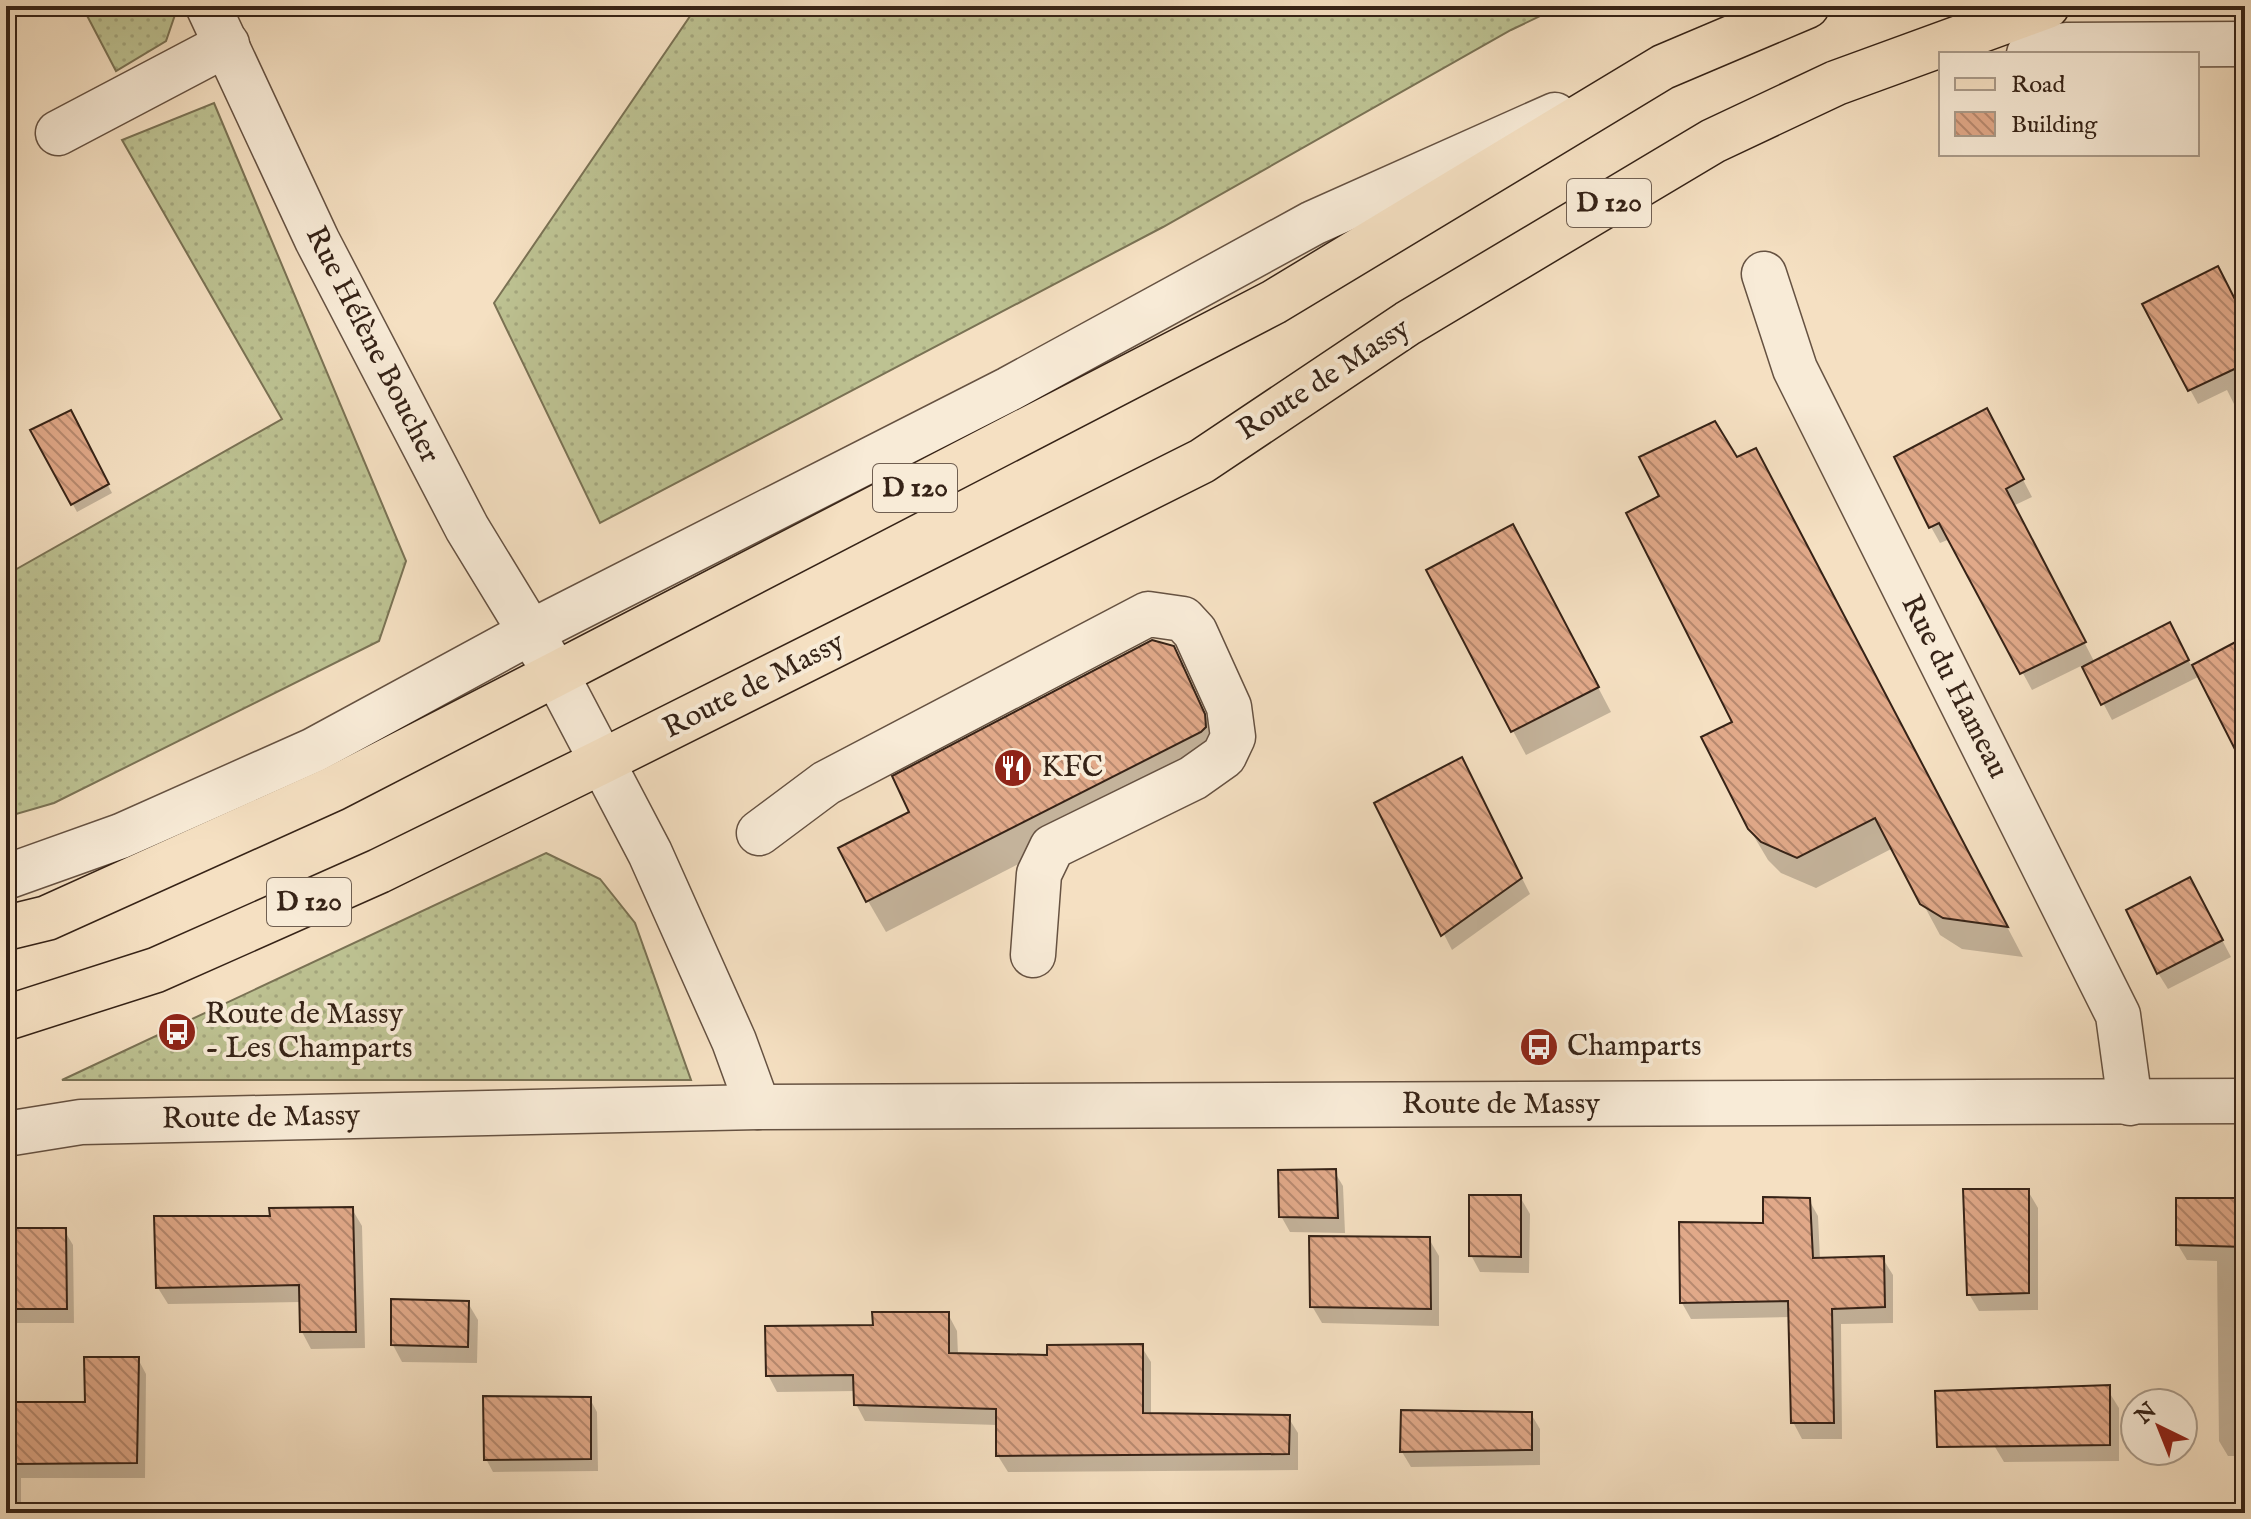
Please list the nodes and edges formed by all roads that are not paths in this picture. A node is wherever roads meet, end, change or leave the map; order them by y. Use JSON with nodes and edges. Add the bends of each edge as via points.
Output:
{"nodes":[{"id":1,"x":208,"y":6,"type":"edge"},
{"id":2,"x":1807,"y":6,"type":"edge"},
{"id":3,"x":2047,"y":6,"type":"edge"},
{"id":4,"x":227,"y":44,"type":"junction"},
{"id":5,"x":2245,"y":44,"type":"edge"},
{"id":6,"x":2037,"y":52,"type":"edge"},
{"id":7,"x":1663,"y":67,"type":"junction"},
{"id":8,"x":1939,"y":68,"type":"edge"},
{"id":9,"x":1836,"y":83,"type":"junction"},
{"id":10,"x":58,"y":133,"type":"dead end"},
{"id":11,"x":1764,"y":274,"type":"dead end"},
{"id":12,"x":531,"y":632,"type":"junction"},
{"id":13,"x":556,"y":674,"type":"junction"},
{"id":14,"x":603,"y":761,"type":"junction"},
{"id":15,"x":759,"y":833,"type":"dead end"},
{"id":16,"x":6,"y":877,"type":"edge"},
{"id":17,"x":6,"y":928,"type":"edge"},
{"id":18,"x":1033,"y":955,"type":"dead end"},
{"id":19,"x":6,"y":1018,"type":"edge"},
{"id":20,"x":2245,"y":1101,"type":"edge"},
{"id":21,"x":2130,"y":1103,"type":"junction"},
{"id":22,"x":758,"y":1107,"type":"junction"},
{"id":23,"x":6,"y":1134,"type":"edge"}],
"edges":[{"from":1,"to":4,"type":"street","name":"Rue Hélène Boucher"},
{"from":2,"to":7,"type":"main road","number":"D 120"},
{"from":3,"to":9,"type":"main road","name":"Route de Massy","number":"D 120"},
{"from":4,"to":10,"type":"street"},
{"from":4,"to":12,"type":"street","name":"Rue Hélène Boucher","via":[[317,240],[467,528]]},
{"from":5,"to":6,"type":"street","via":[[2066,45]]},
{"from":7,"to":12,"type":"street","via":[[1313,223],[1009,389]]},
{"from":7,"to":13,"type":"main road","number":"D 120","via":[[1274,302]]},
{"from":8,"to":9,"type":"street"},
{"from":9,"to":14,"type":"main road","name":"Route de Massy","number":"D 120","via":[[1713,141],[1408,323],[1202,461]]},
{"from":11,"to":21,"type":"street","name":"Rue du Hameau","via":[[1795,369],[2118,1015]]},
{"from":12,"to":13,"type":"street","name":"Rue Hélène Boucher"},
{"from":12,"to":16,"type":"street","via":[[314,750],[121,836]]},
{"from":13,"to":14,"type":"street"},
{"from":13,"to":17,"type":"main road","number":"D 120","via":[[333,789],[47,918]]},
{"from":14,"to":19,"type":"main road","name":"Route de Massy","number":"D 120","via":[[379,871],[156,970]]},
{"from":14,"to":22,"type":"street","via":[[668,891]]},
{"from":15,"to":18,"type":"street","via":[[826,783],[1148,614],[1183,619],[1209,659],[1229,707],[1233,737],[1224,756],[1193,778],[1052,847],[1039,874]]},
{"from":20,"to":21,"type":"street","name":"Route de Massy"},
{"from":21,"to":22,"type":"street","name":"Route de Massy"},
{"from":22,"to":23,"type":"street","name":"Route de Massy","via":[[81,1122]]}]}
